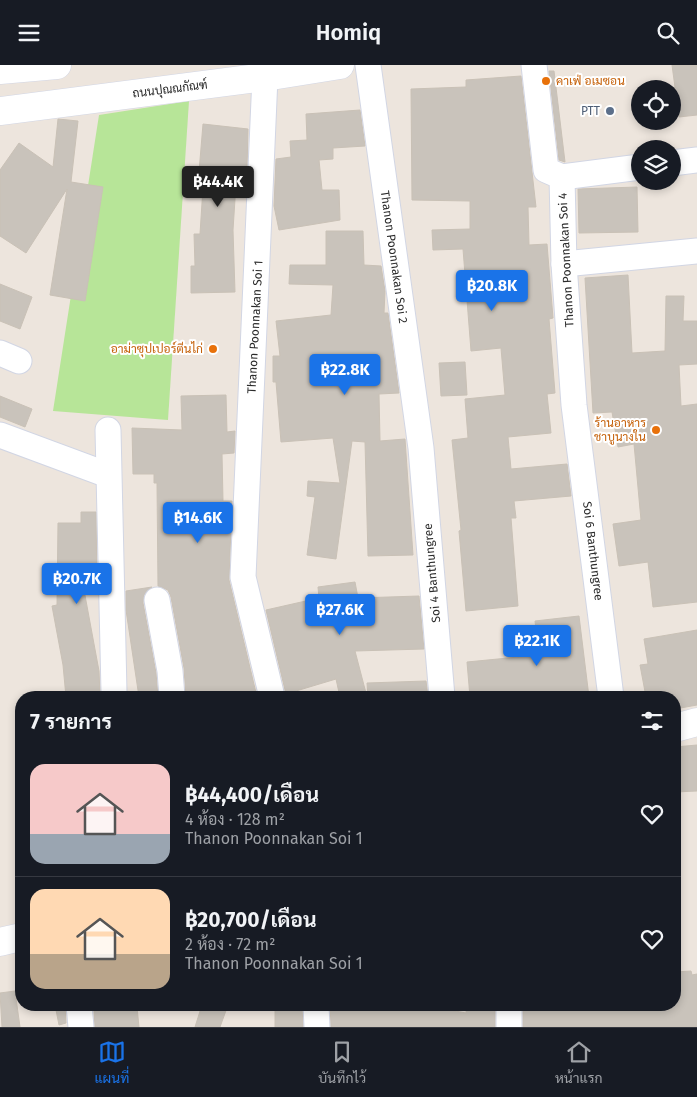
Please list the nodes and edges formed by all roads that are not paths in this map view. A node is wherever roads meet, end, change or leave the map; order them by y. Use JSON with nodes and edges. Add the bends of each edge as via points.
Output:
{"nodes":[{"id":1,"x":57,"y":65,"type":"edge"},
{"id":2,"x":340,"y":65,"type":"edge"},
{"id":3,"x":368,"y":65,"type":"edge"},
{"id":4,"x":534,"y":65,"type":"edge"},
{"id":5,"x":0,"y":70,"type":"edge"},
{"id":6,"x":265,"y":77,"type":"junction"},
{"id":7,"x":0,"y":111,"type":"edge"},
{"id":8,"x":697,"y":160,"type":"edge"},
{"id":9,"x":681,"y":162,"type":"edge"},
{"id":10,"x":631,"y":168,"type":"edge"},
{"id":11,"x":562,"y":177,"type":"junction"},
{"id":12,"x":697,"y":251,"type":"edge"},
{"id":13,"x":564,"y":264,"type":"junction"},
{"id":14,"x":574,"y":405,"type":"joint"},
{"id":15,"x":108,"y":430,"type":"dead end"},
{"id":16,"x":0,"y":435,"type":"edge"},
{"id":17,"x":421,"y":448,"type":"joint"},
{"id":18,"x":108,"y":475,"type":"junction"},
{"id":19,"x":157,"y":600,"type":"dead end"},
{"id":20,"x":114,"y":691,"type":"edge"},
{"id":21,"x":172,"y":691,"type":"edge"},
{"id":22,"x":271,"y":691,"type":"edge"},
{"id":23,"x":441,"y":691,"type":"edge"},
{"id":24,"x":610,"y":691,"type":"edge"},
{"id":25,"x":697,"y":722,"type":"edge"},
{"id":26,"x":681,"y":726,"type":"edge"},
{"id":27,"x":15,"y":938,"type":"edge"},
{"id":28,"x":0,"y":941,"type":"edge"},
{"id":29,"x":80,"y":1011,"type":"edge"},
{"id":30,"x":316,"y":1011,"type":"edge"},
{"id":31,"x":509,"y":1011,"type":"edge"},
{"id":32,"x":81,"y":1027,"type":"edge"},
{"id":33,"x":316,"y":1027,"type":"edge"},
{"id":34,"x":509,"y":1027,"type":"edge"}],
"edges":[{"from":1,"to":5,"type":"street"},
{"from":2,"to":6,"type":"street","name":"ถนนปุณณกัณฑ์"},
{"from":3,"to":17,"type":"street","name":"Thanon Poonnakan Soi 2"},
{"from":4,"to":11,"type":"street","name":"Thanon Poonnakan Soi 4","via":[[546,170]]},
{"from":6,"to":7,"type":"street","name":"ถนนปุณณกัณฑ์"},
{"from":6,"to":22,"type":"street","name":"Thanon Poonnakan Soi 1","via":[[243,577]]},
{"from":8,"to":9,"type":"street"},
{"from":10,"to":11,"type":"street"},
{"from":11,"to":13,"type":"street","name":"Thanon Poonnakan Soi 4"},
{"from":12,"to":13,"type":"street"},
{"from":13,"to":14,"type":"street","name":"Thanon Poonnakan Soi 4"},
{"from":14,"to":24,"type":"street","name":"Soi 6 Banthungree"},
{"from":15,"to":18,"type":"street"},
{"from":16,"to":18,"type":"street"},
{"from":17,"to":23,"type":"street","name":"Soi 4 Banthungree"},
{"from":18,"to":20,"type":"street"},
{"from":19,"to":21,"type":"street"},
{"from":25,"to":26,"type":"street"},
{"from":27,"to":28,"type":"street"},
{"from":29,"to":32,"type":"street"},
{"from":30,"to":33,"type":"street"},
{"from":31,"to":34,"type":"street"}]}
